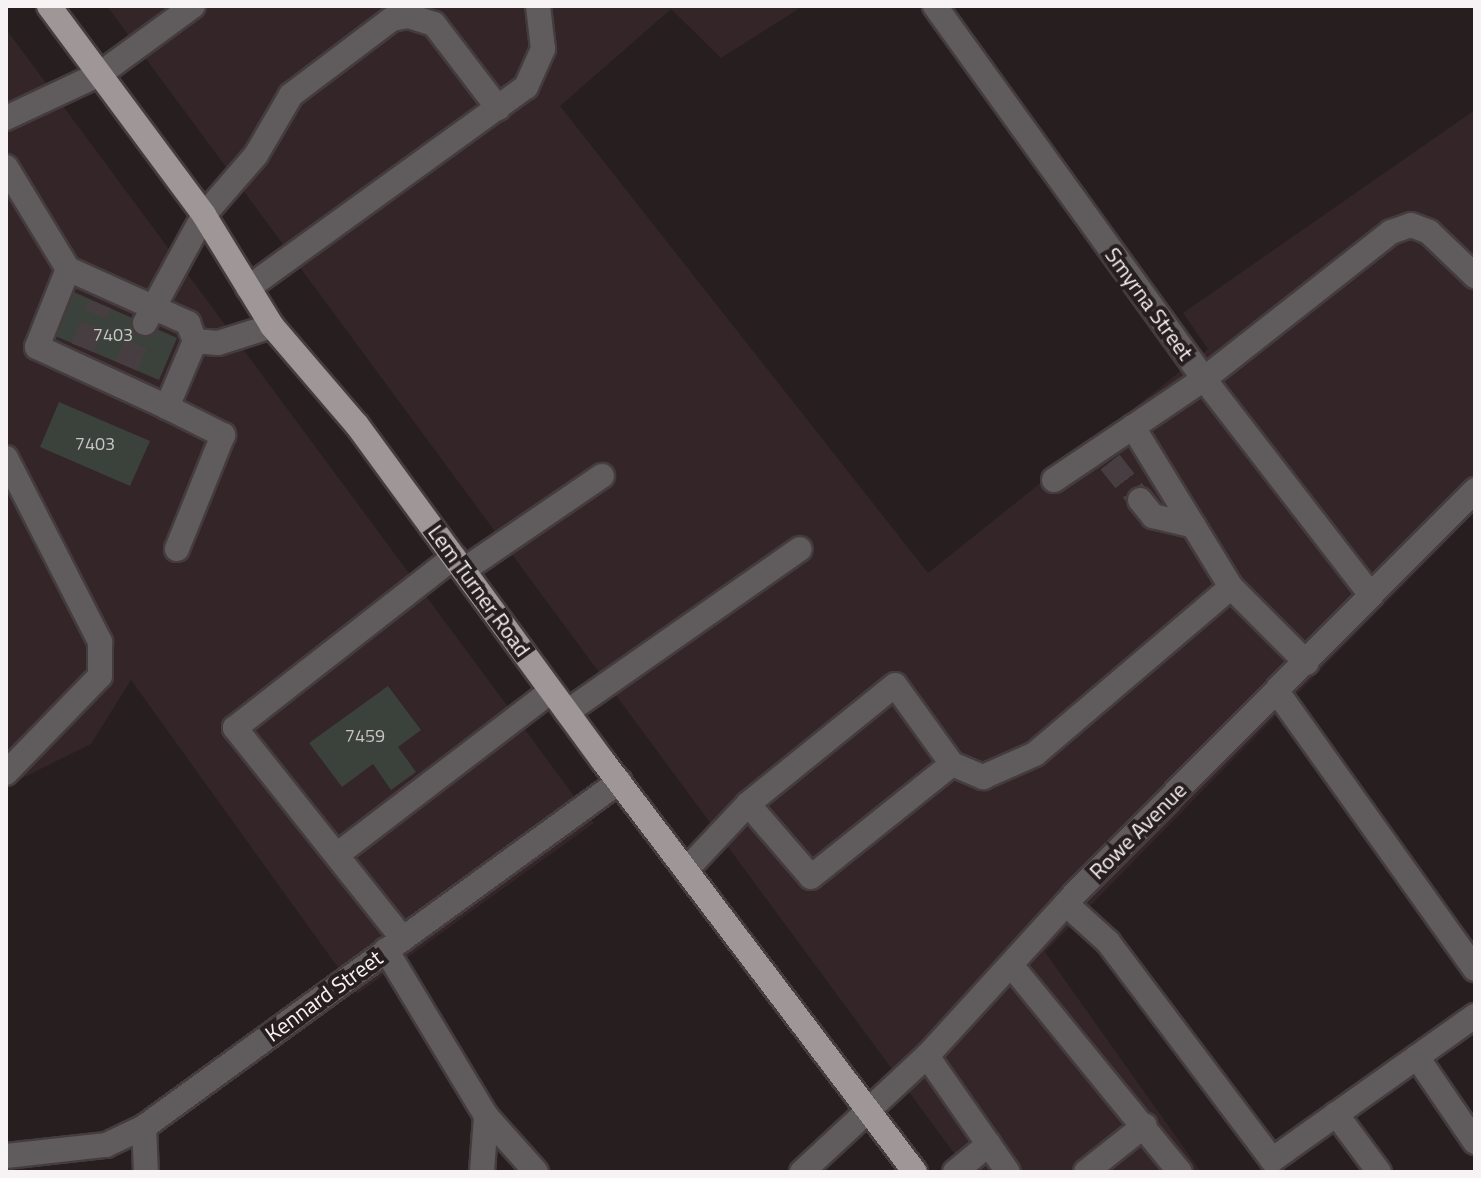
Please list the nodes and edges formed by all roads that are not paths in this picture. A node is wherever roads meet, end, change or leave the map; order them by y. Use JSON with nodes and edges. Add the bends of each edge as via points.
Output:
{"nodes":[{"id":1,"x":49,"y":6,"type":"edge"},
{"id":2,"x":193,"y":6,"type":"edge"},
{"id":3,"x":538,"y":6,"type":"edge"},
{"id":4,"x":935,"y":6,"type":"edge"},
{"id":5,"x":100,"y":74,"type":"junction"},
{"id":6,"x":498,"y":108,"type":"junction"},
{"id":7,"x":6,"y":118,"type":"edge"},
{"id":8,"x":6,"y":167,"type":"edge"},
{"id":9,"x":204,"y":215,"type":"junction"},
{"id":10,"x":68,"y":269,"type":"junction"},
{"id":11,"x":1475,"y":276,"type":"edge"},
{"id":12,"x":248,"y":288,"type":"junction"},
{"id":13,"x":149,"y":314,"type":"junction"},
{"id":14,"x":272,"y":326,"type":"junction"},
{"id":15,"x":195,"y":341,"type":"junction"},
{"id":16,"x":1204,"y":379,"type":"junction"},
{"id":17,"x":167,"y":407,"type":"junction"},
{"id":18,"x":1133,"y":427,"type":"junction"},
{"id":19,"x":6,"y":458,"type":"edge"},
{"id":20,"x":602,"y":476,"type":"dead end"},
{"id":21,"x":1054,"y":480,"type":"dead end"},
{"id":22,"x":1475,"y":490,"type":"edge"},
{"id":23,"x":1140,"y":500,"type":"tunnel mouth"},
{"id":24,"x":1194,"y":526,"type":"junction"},
{"id":25,"x":177,"y":549,"type":"dead end"},
{"id":26,"x":800,"y":549,"type":"dead end"},
{"id":27,"x":459,"y":564,"type":"junction"},
{"id":28,"x":1231,"y":587,"type":"junction"},
{"id":29,"x":1371,"y":595,"type":"junction"},
{"id":30,"x":1307,"y":663,"type":"junction"},
{"id":31,"x":551,"y":691,"type":"junction"},
{"id":32,"x":1278,"y":693,"type":"junction"},
{"id":33,"x":567,"y":712,"type":"junction"},
{"id":34,"x":952,"y":764,"type":"junction"},
{"id":35,"x":6,"y":773,"type":"edge"},
{"id":36,"x":620,"y":781,"type":"junction"},
{"id":37,"x":748,"y":804,"type":"junction"},
{"id":38,"x":338,"y":854,"type":"junction"},
{"id":39,"x":687,"y":869,"type":"junction"},
{"id":40,"x":1066,"y":904,"type":"junction"},
{"id":41,"x":395,"y":944,"type":"junction"},
{"id":42,"x":1011,"y":965,"type":"junction"},
{"id":43,"x":1475,"y":969,"type":"edge"},
{"id":44,"x":1475,"y":1016,"type":"edge"},
{"id":45,"x":927,"y":1056,"type":"junction"},
{"id":46,"x":1417,"y":1057,"type":"junction"},
{"id":47,"x":871,"y":1111,"type":"junction"},
{"id":48,"x":1336,"y":1114,"type":"junction"},
{"id":49,"x":486,"y":1116,"type":"junction"},
{"id":50,"x":1145,"y":1125,"type":"junction"},
{"id":51,"x":144,"y":1127,"type":"junction"},
{"id":52,"x":1475,"y":1142,"type":"edge"},
{"id":53,"x":989,"y":1144,"type":"junction"},
{"id":54,"x":6,"y":1156,"type":"edge"},
{"id":55,"x":146,"y":1172,"type":"edge"},
{"id":56,"x":482,"y":1172,"type":"edge"},
{"id":57,"x":536,"y":1172,"type":"edge"},
{"id":58,"x":802,"y":1172,"type":"edge"},
{"id":59,"x":915,"y":1172,"type":"edge"},
{"id":60,"x":955,"y":1172,"type":"edge"},
{"id":61,"x":1008,"y":1172,"type":"edge"},
{"id":62,"x":1086,"y":1172,"type":"edge"},
{"id":63,"x":1180,"y":1172,"type":"edge"},
{"id":64,"x":1379,"y":1172,"type":"edge"}],
"edges":[{"from":1,"to":5,"type":"main road","name":"Lem Turner Road"},
{"from":2,"to":5,"type":"street"},
{"from":3,"to":6,"type":"street","via":[[543,49],[538,68],[526,87]]},
{"from":4,"to":16,"type":"street","name":"Smyrna Street"},
{"from":5,"to":7,"type":"street"},
{"from":5,"to":9,"type":"main road","name":"Lem Turner Road"},
{"from":6,"to":9,"type":"street","via":[[434,24],[409,16],[392,19],[291,95],[256,155]]},
{"from":6,"to":12,"type":"street"},
{"from":8,"to":10,"type":"street"},
{"from":9,"to":12,"type":"main road","name":"Lem Turner Road"},
{"from":9,"to":13,"type":"street"},
{"from":10,"to":13,"type":"street","via":[[104,295]]},
{"from":10,"to":17,"type":"street","via":[[37,347],[79,356],[122,375]]},
{"from":11,"to":16,"type":"street","via":[[1429,232],[1411,225],[1391,232]]},
{"from":12,"to":14,"type":"main road","name":"Lem Turner Road"},
{"from":13,"to":15,"type":"street","via":[[188,323]]},
{"from":14,"to":15,"type":"street","via":[[218,343]]},
{"from":14,"to":27,"type":"main road","name":"Lem Turner Road","via":[[357,425]]},
{"from":15,"to":17,"type":"street"},
{"from":16,"to":18,"type":"street"},
{"from":16,"to":29,"type":"street","name":"Smyrna Street"},
{"from":17,"to":25,"type":"street","via":[[223,435]]},
{"from":18,"to":21,"type":"street","via":[[1105,456]]},
{"from":18,"to":24,"type":"street"},
{"from":19,"to":35,"type":"street","via":[[100,642],[100,676]]},
{"from":20,"to":27,"type":"street"},
{"from":22,"to":29,"type":"street","name":"Rowe Avenue"},
{"from":23,"to":24,"type":"street","via":[[1153,516]]},
{"from":24,"to":28,"type":"street"},
{"from":26,"to":33,"type":"street"},
{"from":27,"to":31,"type":"main road","name":"Lem Turner Road"},
{"from":27,"to":38,"type":"street","via":[[235,728]]},
{"from":28,"to":30,"type":"street"},
{"from":28,"to":34,"type":"street","via":[[1035,754],[983,777]]},
{"from":29,"to":30,"type":"street","name":"Rowe Avenue"},
{"from":30,"to":32,"type":"street","name":"Rowe Avenue"},
{"from":31,"to":33,"type":"main road","name":"Lem Turner Road"},
{"from":31,"to":38,"type":"street"},
{"from":32,"to":40,"type":"street","name":"Rowe Avenue"},
{"from":32,"to":43,"type":"street"},
{"from":33,"to":36,"type":"main road","name":"Lem Turner Road"},
{"from":34,"to":37,"type":"street","via":[[811,877]]},
{"from":34,"to":37,"type":"street","via":[[895,685]]},
{"from":36,"to":39,"type":"main road","name":"Lem Turner Road"},
{"from":36,"to":41,"type":"street","name":"Kennard Street"},
{"from":37,"to":39,"type":"street"},
{"from":38,"to":41,"type":"street"},
{"from":39,"to":47,"type":"main road","name":"Lem Turner Road"},
{"from":40,"to":42,"type":"street","name":"Rowe Avenue"},
{"from":40,"to":48,"type":"street","via":[[1108,942],[1272,1160]]},
{"from":41,"to":49,"type":"street"},
{"from":41,"to":51,"type":"street","name":"Kennard Street"},
{"from":42,"to":45,"type":"street","name":"Rowe Avenue"},
{"from":42,"to":50,"type":"street"},
{"from":44,"to":46,"type":"street"},
{"from":45,"to":47,"type":"street","name":"Rowe Avenue"},
{"from":45,"to":53,"type":"street"},
{"from":46,"to":48,"type":"street"},
{"from":46,"to":52,"type":"street"},
{"from":47,"to":58,"type":"street","name":"Rowe Avenue"},
{"from":47,"to":59,"type":"main road","name":"Lem Turner Road"},
{"from":48,"to":64,"type":"street"},
{"from":49,"to":56,"type":"street"},
{"from":49,"to":57,"type":"street"},
{"from":50,"to":62,"type":"street"},
{"from":50,"to":63,"type":"street"},
{"from":51,"to":54,"type":"street","name":"Kennard Street","via":[[106,1145]]},
{"from":51,"to":55,"type":"street"},
{"from":53,"to":60,"type":"street"},
{"from":53,"to":61,"type":"street"}]}
